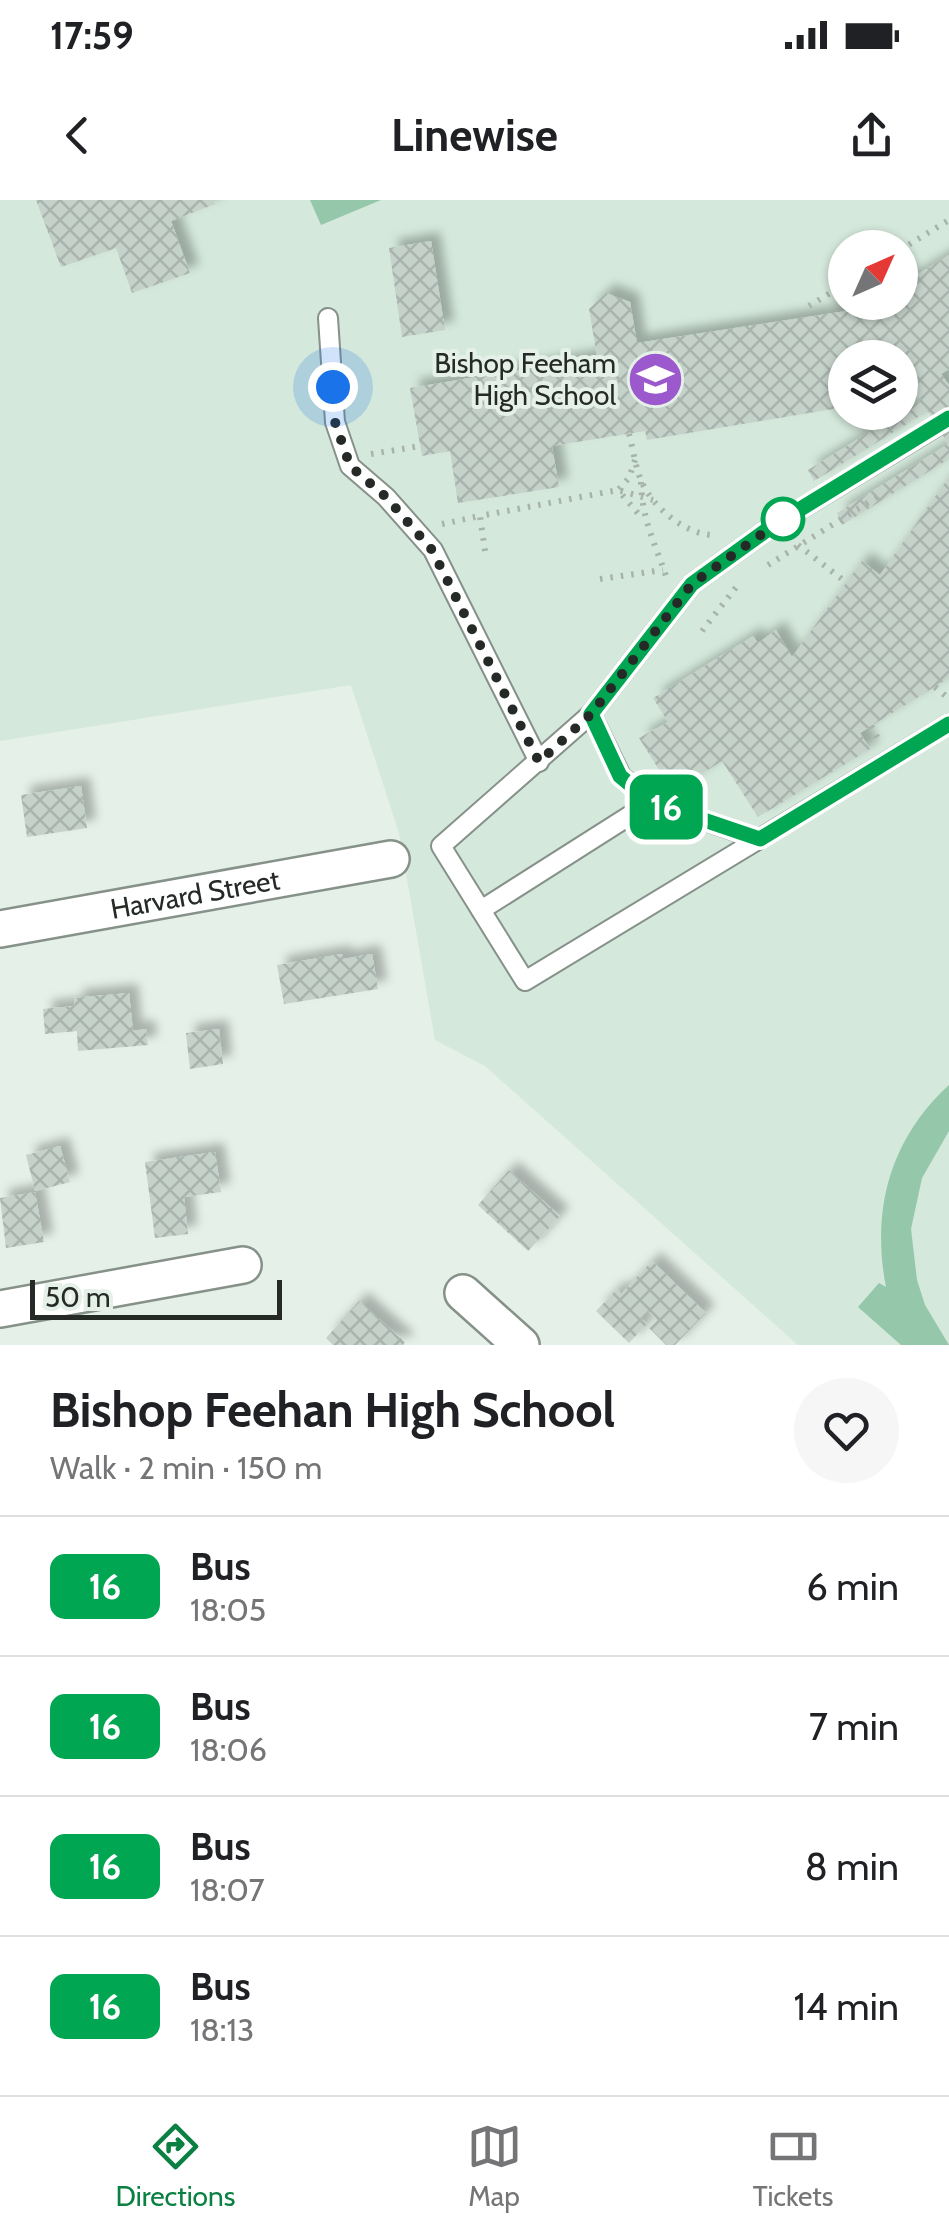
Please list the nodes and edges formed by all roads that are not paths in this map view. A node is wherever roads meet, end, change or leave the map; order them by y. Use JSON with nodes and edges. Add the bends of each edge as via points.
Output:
{"nodes":[{"id":1,"x":328,"y":318,"type":"dead end"},
{"id":2,"x":936,"y":426,"type":"dead end"},
{"id":3,"x":591,"y":714,"type":"junction"},
{"id":4,"x":949,"y":724,"type":"edge"},
{"id":5,"x":539,"y":762,"type":"junction"},
{"id":6,"x":651,"y":802,"type":"junction"},
{"id":7,"x":760,"y":839,"type":"junction"},
{"id":8,"x":391,"y":859,"type":"dead end"},
{"id":9,"x":480,"y":910,"type":"junction"},
{"id":10,"x":0,"y":929,"type":"edge"},
{"id":11,"x":244,"y":1266,"type":"dead end"},
{"id":12,"x":463,"y":1293,"type":"dead end"},
{"id":13,"x":0,"y":1309,"type":"edge"},
{"id":14,"x":521,"y":1345,"type":"edge"}],
"edges":[{"from":1,"to":5,"type":"lane","via":[[335,422],[350,466],[432,550]]},
{"from":2,"to":3,"type":"lane","via":[[692,584]]},
{"from":3,"to":5,"type":"lane"},
{"from":3,"to":6,"type":"lane","via":[[620,776]]},
{"from":4,"to":7,"type":"lane"},
{"from":5,"to":9,"type":"lane","via":[[440,846]]},
{"from":6,"to":7,"type":"lane"},
{"from":6,"to":9,"type":"lane"},
{"from":7,"to":9,"type":"lane","via":[[525,981]]},
{"from":8,"to":10,"type":"street","name":"Harvard Street"},
{"from":11,"to":13,"type":"street"},
{"from":12,"to":14,"type":"street"}]}
